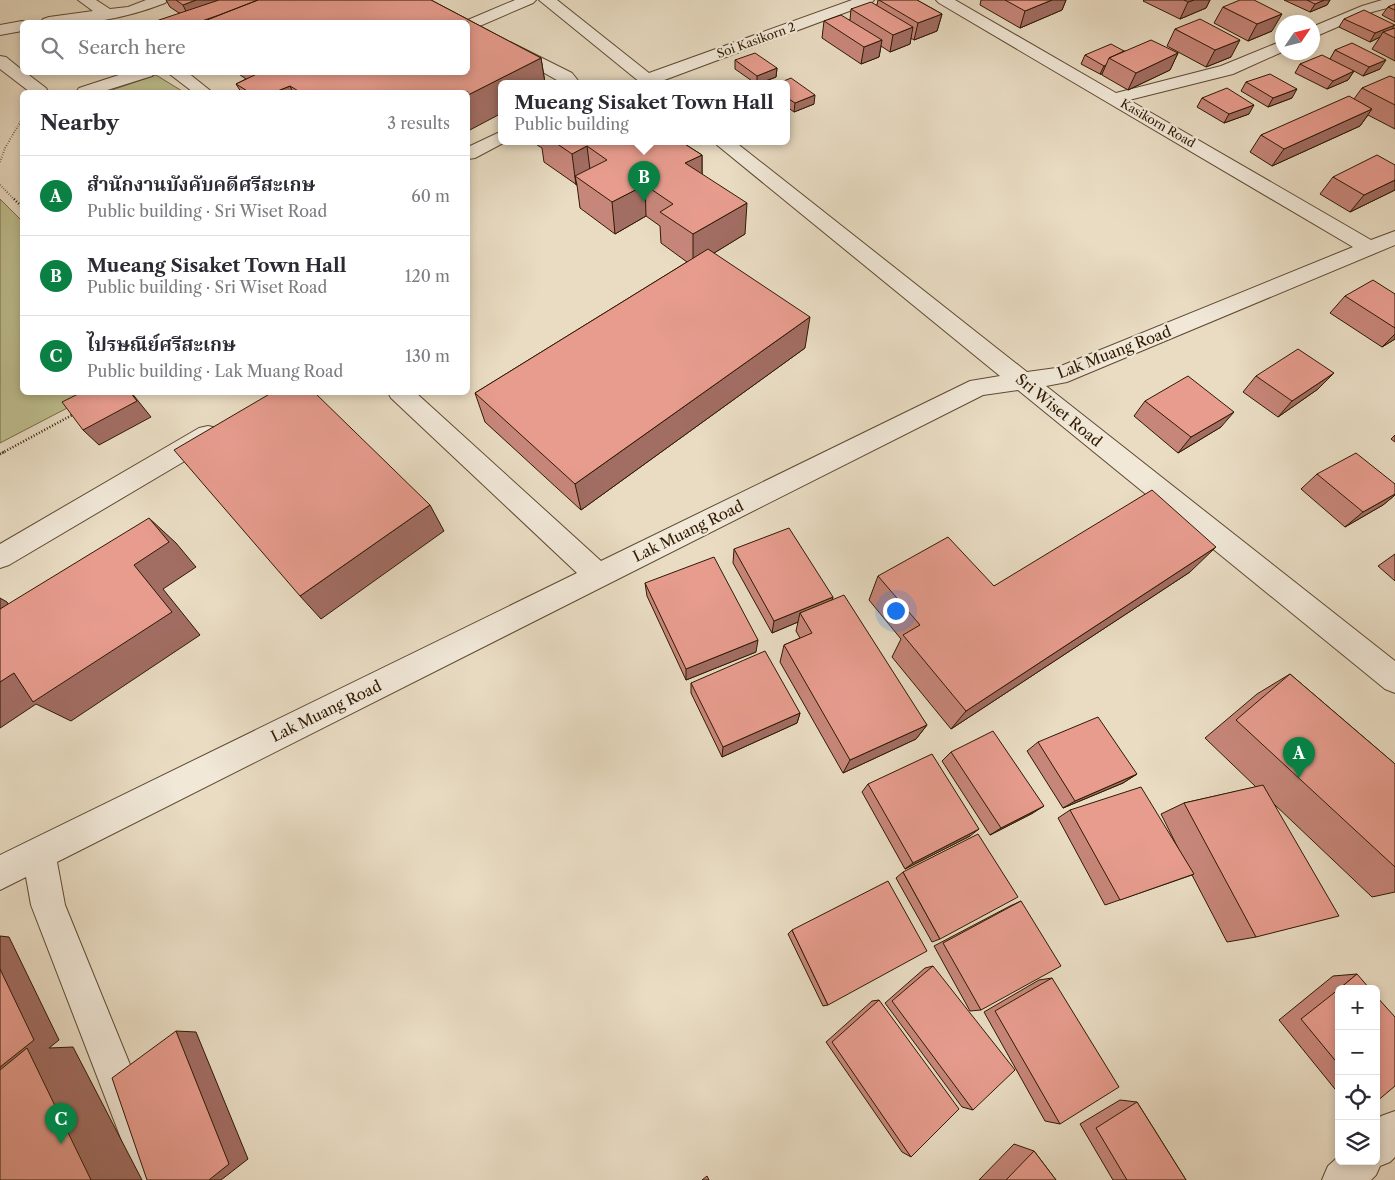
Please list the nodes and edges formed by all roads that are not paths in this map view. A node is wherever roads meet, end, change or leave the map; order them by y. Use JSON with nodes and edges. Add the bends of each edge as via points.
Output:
{"nodes":[{"id":1,"x":86,"y":0,"type":"edge"},
{"id":2,"x":160,"y":0,"type":"edge"},
{"id":3,"x":528,"y":0,"type":"edge"},
{"id":4,"x":547,"y":0,"type":"edge"},
{"id":5,"x":866,"y":0,"type":"edge"},
{"id":6,"x":944,"y":0,"type":"edge"},
{"id":7,"x":1395,"y":1,"type":"edge"},
{"id":8,"x":107,"y":14,"type":"junction"},
{"id":9,"x":64,"y":20,"type":"edge"},
{"id":10,"x":470,"y":25,"type":"edge"},
{"id":11,"x":20,"y":26,"type":"edge"},
{"id":12,"x":470,"y":26,"type":"edge"},
{"id":13,"x":1320,"y":29,"type":"edge"},
{"id":14,"x":0,"y":30,"type":"edge"},
{"id":15,"x":1275,"y":49,"type":"edge"},
{"id":16,"x":0,"y":61,"type":"edge"},
{"id":17,"x":137,"y":75,"type":"edge"},
{"id":18,"x":179,"y":75,"type":"edge"},
{"id":19,"x":568,"y":80,"type":"edge"},
{"id":20,"x":647,"y":80,"type":"edge"},
{"id":21,"x":654,"y":80,"type":"edge"},
{"id":22,"x":37,"y":90,"type":"edge"},
{"id":23,"x":91,"y":90,"type":"edge"},
{"id":24,"x":200,"y":90,"type":"edge"},
{"id":25,"x":1116,"y":98,"type":"junction"},
{"id":26,"x":498,"y":138,"type":"edge"},
{"id":27,"x":728,"y":145,"type":"edge"},
{"id":28,"x":470,"y":153,"type":"edge"},
{"id":29,"x":1395,"y":237,"type":"edge"},
{"id":30,"x":1370,"y":248,"type":"junction"},
{"id":31,"x":1022,"y":380,"type":"junction"},
{"id":32,"x":401,"y":395,"type":"edge"},
{"id":33,"x":230,"y":422,"type":"edge"},
{"id":34,"x":0,"y":557,"type":"edge"},
{"id":35,"x":599,"y":576,"type":"junction"},
{"id":36,"x":1395,"y":679,"type":"edge"},
{"id":37,"x":39,"y":854,"type":"junction"},
{"id":38,"x":0,"y":874,"type":"edge"},
{"id":39,"x":1395,"y":1130,"type":"edge"},
{"id":40,"x":1380,"y":1144,"type":"edge"},
{"id":41,"x":1358,"y":1165,"type":"edge"},
{"id":42,"x":157,"y":1180,"type":"edge"},
{"id":43,"x":1342,"y":1180,"type":"edge"}],
"edges":[{"from":1,"to":8,"type":"street"},
{"from":2,"to":8,"type":"street","via":[[131,11]]},
{"from":3,"to":10,"type":"street"},
{"from":4,"to":20,"type":"street"},
{"from":5,"to":21,"type":"street","name":"Soi Kasikorn 2"},
{"from":6,"to":25,"type":"street","name":"Kasikorn Road"},
{"from":7,"to":13,"type":"street"},
{"from":8,"to":9,"type":"street"},
{"from":11,"to":14,"type":"street"},
{"from":12,"to":19,"type":"street"},
{"from":15,"to":25,"type":"street","via":[[1227,70]]},
{"from":16,"to":22,"type":"street"},
{"from":17,"to":23,"type":"street"},
{"from":18,"to":24,"type":"street"},
{"from":25,"to":30,"type":"street","name":"Kasikorn Road"},
{"from":26,"to":28,"type":"street"},
{"from":27,"to":31,"type":"street","name":"Sri Wiset Road"},
{"from":29,"to":30,"type":"street","name":"Lak Muang Road"},
{"from":30,"to":31,"type":"street","name":"Lak Muang Road","via":[[1059,376]]},
{"from":31,"to":35,"type":"street","name":"Lak Muang Road","via":[[978,387]]},
{"from":31,"to":36,"type":"street","name":"Sri Wiset Road"},
{"from":32,"to":35,"type":"street"},
{"from":33,"to":34,"type":"street"},
{"from":35,"to":37,"type":"street","name":"Lak Muang Road"},
{"from":37,"to":38,"type":"street","name":"Lak Muang Road"},
{"from":37,"to":42,"type":"street","via":[[48,905]]},
{"from":39,"to":40,"type":"street"},
{"from":41,"to":43,"type":"street"}]}
